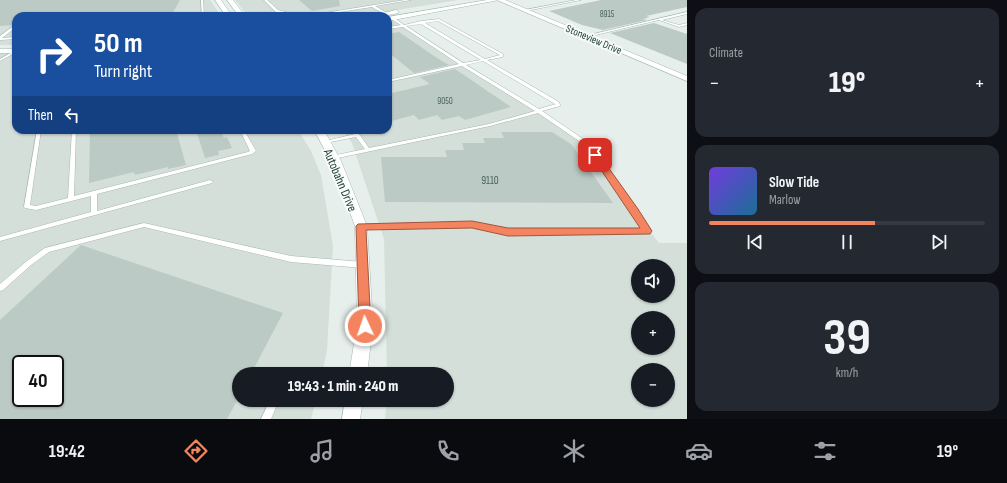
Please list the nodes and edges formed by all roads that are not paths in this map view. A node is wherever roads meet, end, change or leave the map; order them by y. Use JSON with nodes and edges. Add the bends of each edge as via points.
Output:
{"nodes":[{"id":1,"x":202,"y":0,"type":"edge"},
{"id":2,"x":218,"y":0,"type":"edge"},
{"id":3,"x":230,"y":0,"type":"edge"},
{"id":4,"x":265,"y":0,"type":"edge"},
{"id":5,"x":410,"y":0,"type":"edge"},
{"id":6,"x":470,"y":0,"type":"edge"},
{"id":7,"x":496,"y":0,"type":"edge"},
{"id":8,"x":500,"y":0,"type":"edge"},
{"id":9,"x":580,"y":0,"type":"edge"},
{"id":10,"x":373,"y":6,"type":"junction"},
{"id":11,"x":526,"y":10,"type":"junction"},
{"id":12,"x":203,"y":12,"type":"edge"},
{"id":13,"x":227,"y":12,"type":"edge"},
{"id":14,"x":239,"y":12,"type":"edge"},
{"id":15,"x":282,"y":12,"type":"edge"},
{"id":16,"x":333,"y":12,"type":"edge"},
{"id":17,"x":382,"y":12,"type":"edge"},
{"id":18,"x":687,"y":13,"type":"edge"},
{"id":19,"x":392,"y":16,"type":"edge"},
{"id":20,"x":392,"y":17,"type":"edge"},
{"id":21,"x":392,"y":19,"type":"edge"},
{"id":22,"x":660,"y":20,"type":"junction"},
{"id":23,"x":421,"y":22,"type":"junction"},
{"id":24,"x":687,"y":24,"type":"edge"},
{"id":25,"x":403,"y":25,"type":"junction"},
{"id":26,"x":392,"y":27,"type":"edge"},
{"id":27,"x":12,"y":29,"type":"edge"},
{"id":28,"x":586,"y":36,"type":"junction"},
{"id":29,"x":0,"y":38,"type":"edge"},
{"id":30,"x":12,"y":38,"type":"edge"},
{"id":31,"x":0,"y":51,"type":"edge"},
{"id":32,"x":12,"y":51,"type":"edge"},
{"id":33,"x":12,"y":53,"type":"edge"},
{"id":34,"x":0,"y":60,"type":"edge"},
{"id":35,"x":484,"y":60,"type":"junction"},
{"id":36,"x":463,"y":65,"type":"junction"},
{"id":37,"x":687,"y":79,"type":"edge"},
{"id":38,"x":392,"y":80,"type":"edge"},
{"id":39,"x":539,"y":111,"type":"junction"},
{"id":40,"x":38,"y":134,"type":"edge"},
{"id":41,"x":74,"y":134,"type":"edge"},
{"id":42,"x":244,"y":134,"type":"edge"},
{"id":43,"x":321,"y":134,"type":"edge"},
{"id":44,"x":358,"y":136,"type":"joint"},
{"id":45,"x":325,"y":142,"type":"junction"},
{"id":46,"x":368,"y":150,"type":"junction"},
{"id":47,"x":333,"y":156,"type":"junction"},
{"id":48,"x":210,"y":182,"type":"dead end"},
{"id":49,"x":94,"y":193,"type":"junction"},
{"id":50,"x":71,"y":199,"type":"junction"},
{"id":51,"x":94,"y":213,"type":"junction"},
{"id":52,"x":361,"y":226,"type":"junction"},
{"id":53,"x":0,"y":239,"type":"edge"},
{"id":54,"x":363,"y":265,"type":"junction"},
{"id":55,"x":0,"y":288,"type":"edge"},
{"id":56,"x":359,"y":367,"type":"edge"},
{"id":57,"x":272,"y":407,"type":"edge"},
{"id":58,"x":353,"y":407,"type":"edge"},
{"id":59,"x":266,"y":419,"type":"edge"},
{"id":60,"x":351,"y":419,"type":"edge"}],
"edges":[{"from":1,"to":12,"type":"lane"},
{"from":2,"to":13,"type":"street"},
{"from":3,"to":14,"type":"street"},
{"from":4,"to":15,"type":"lane"},
{"from":5,"to":10,"type":"lane"},
{"from":6,"to":19,"type":"street"},
{"from":7,"to":20,"type":"street"},
{"from":8,"to":11,"type":"street","name":"Stoneview Drive"},
{"from":9,"to":11,"type":"lane"},
{"from":10,"to":16,"type":"lane"},
{"from":10,"to":17,"type":"lane"},
{"from":11,"to":28,"type":"street","name":"Stoneview Drive"},
{"from":18,"to":22,"type":"lane"},
{"from":21,"to":25,"type":"lane"},
{"from":22,"to":24,"type":"lane","via":[[679,26]]},
{"from":22,"to":28,"type":"lane"},
{"from":23,"to":25,"type":"lane"},
{"from":23,"to":35,"type":"lane"},
{"from":23,"to":35,"type":"lane","via":[[438,20],[502,54]]},
{"from":25,"to":26,"type":"lane"},
{"from":25,"to":36,"type":"lane"},
{"from":27,"to":29,"type":"lane"},
{"from":28,"to":37,"type":"street","name":"Stoneview Drive"},
{"from":29,"to":30,"type":"lane"},
{"from":31,"to":32,"type":"street"},
{"from":33,"to":34,"type":"lane"},
{"from":35,"to":36,"type":"lane"},
{"from":35,"to":39,"type":"lane","via":[[558,105]]},
{"from":36,"to":38,"type":"lane"},
{"from":36,"to":39,"type":"lane"},
{"from":39,"to":46,"type":"lane","via":[[490,125]]},
{"from":39,"to":52,"type":"lane","via":[[587,144],[647,231],[508,232],[472,225]]},
{"from":40,"to":50,"type":"lane","via":[[27,207],[36,208]]},
{"from":41,"to":50,"type":"lane"},
{"from":42,"to":49,"type":"lane","via":[[254,151],[250,153]]},
{"from":43,"to":45,"type":"street","name":"Autobahn Drive"},
{"from":44,"to":45,"type":"lane"},
{"from":44,"to":46,"type":"lane"},
{"from":45,"to":47,"type":"street","name":"Autobahn Drive"},
{"from":46,"to":47,"type":"lane"},
{"from":47,"to":52,"type":"street","name":"Autobahn Drive"},
{"from":48,"to":51,"type":"lane"},
{"from":49,"to":50,"type":"lane"},
{"from":49,"to":51,"type":"lane"},
{"from":51,"to":53,"type":"lane"},
{"from":52,"to":54,"type":"street","name":"Autobahn Drive"},
{"from":54,"to":55,"type":"lane","via":[[291,259],[144,225],[48,250]]},
{"from":54,"to":56,"type":"street","name":"Autobahn Drive","via":[[365,326]]},
{"from":57,"to":59,"type":"lane"},
{"from":58,"to":60,"type":"street"}]}
